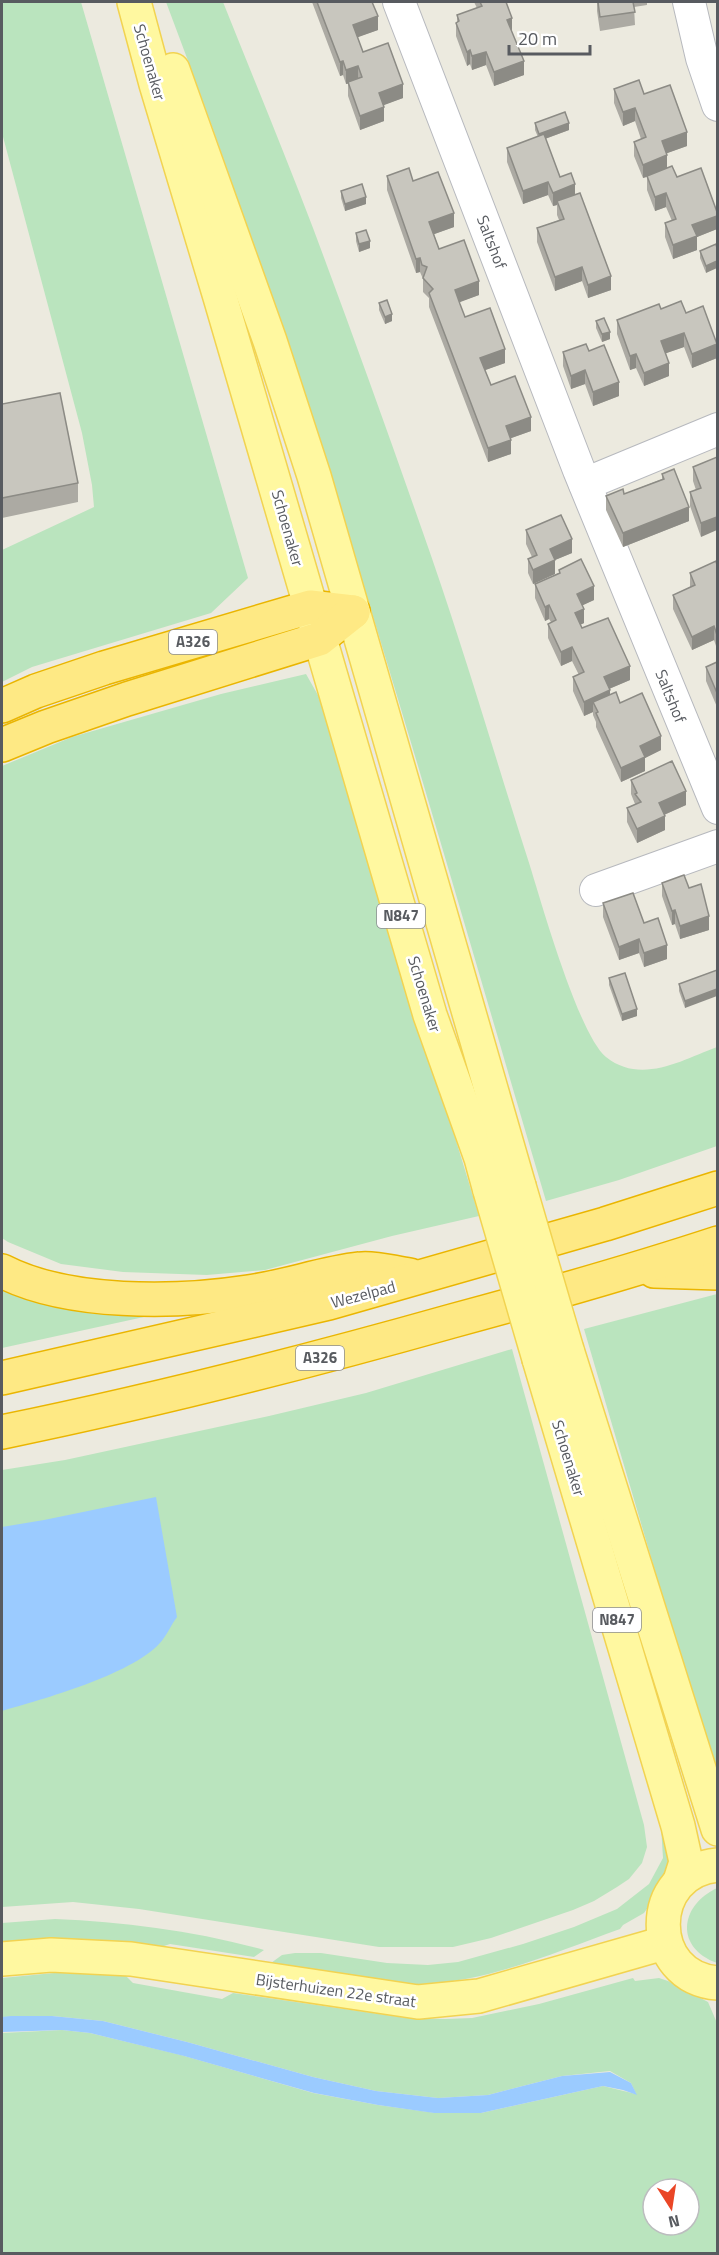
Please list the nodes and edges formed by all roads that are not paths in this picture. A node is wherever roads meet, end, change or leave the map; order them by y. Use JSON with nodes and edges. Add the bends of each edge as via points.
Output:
{"nodes":[{"id":1,"x":134,"y":2,"type":"edge"},
{"id":2,"x":150,"y":2,"type":"edge"},
{"id":3,"x":399,"y":2,"type":"edge"},
{"id":4,"x":689,"y":2,"type":"edge"},
{"id":5,"x":717,"y":105,"type":"edge"},
{"id":6,"x":717,"y":429,"type":"edge"},
{"id":7,"x":585,"y":483,"type":"junction"},
{"id":8,"x":310,"y":607,"type":"junction"},
{"id":9,"x":353,"y":612,"type":"junction"},
{"id":10,"x":320,"y":639,"type":"junction"},
{"id":11,"x":2,"y":706,"type":"edge"},
{"id":12,"x":2,"y":745,"type":"edge"},
{"id":13,"x":717,"y":808,"type":"edge"},
{"id":14,"x":717,"y":846,"type":"edge"},
{"id":15,"x":596,"y":890,"type":"dead end"},
{"id":16,"x":505,"y":1188,"type":"junction"},
{"id":17,"x":717,"y":1188,"type":"edge"},
{"id":18,"x":717,"y":1243,"type":"edge"},
{"id":19,"x":636,"y":1270,"type":"junction"},
{"id":20,"x":2,"y":1271,"type":"edge"},
{"id":21,"x":717,"y":1273,"type":"edge"},
{"id":22,"x":426,"y":1277,"type":"junction"},
{"id":23,"x":553,"y":1355,"type":"junction"},
{"id":24,"x":2,"y":1378,"type":"edge"},
{"id":25,"x":2,"y":1432,"type":"edge"},
{"id":26,"x":717,"y":1829,"type":"edge"},
{"id":27,"x":717,"y":1865,"type":"edge"},
{"id":28,"x":680,"y":1881,"type":"junction"},
{"id":29,"x":664,"y":1943,"type":"junction"},
{"id":30,"x":2,"y":1959,"type":"edge"},
{"id":31,"x":716,"y":1985,"type":"edge"}],
"edges":[{"from":1,"to":8,"type":"main road","name":"Schoenaker","number":"N847"},
{"from":2,"to":9,"type":"main road","name":"Schoenaker","number":"N847","via":[[274,352]]},
{"from":3,"to":7,"type":"street","name":"Saltshof"},
{"from":4,"to":5,"type":"street"},
{"from":6,"to":7,"type":"street"},
{"from":7,"to":13,"type":"street","name":"Saltshof"},
{"from":8,"to":9,"type":"highway","number":"A326"},
{"from":8,"to":10,"type":"main road","name":"Schoenaker","number":"N847"},
{"from":8,"to":11,"type":"highway","number":"A326","via":[[104,668]]},
{"from":9,"to":10,"type":"highway","number":"A326"},
{"from":9,"to":16,"type":"main road","name":"Schoenaker","number":"N847"},
{"from":10,"to":12,"type":"highway","number":"A326","via":[[117,703]]},
{"from":10,"to":16,"type":"main road","name":"Schoenaker","number":"N847","via":[[430,1015],[481,1158]]},
{"from":14,"to":15,"type":"street"},
{"from":16,"to":23,"type":"main road","name":"Schoenaker","number":"N847","bridge":true},
{"from":17,"to":22,"type":"highway","name":"Wezelpad"},
{"from":18,"to":19,"type":"highway","number":"A326"},
{"from":19,"to":21,"type":"highway","number":"A326"},
{"from":19,"to":25,"type":"highway","number":"A326","via":[[304,1363]]},
{"from":20,"to":22,"type":"highway","via":[[47,1287],[85,1294],[158,1299],[249,1292],[362,1269]]},
{"from":22,"to":24,"type":"highway","name":"Wezelpad"},
{"from":23,"to":26,"type":"main road","name":"Schoenaker","number":"N847"},
{"from":23,"to":28,"type":"main road","name":"Schoenaker","number":"N847","via":[[678,1826],[686,1862]]},
{"from":27,"to":28,"type":"main road","via":[[696,1870]]},
{"from":28,"to":29,"type":"main road","number":"N847","via":[[668,1897],[662,1916]]},
{"from":29,"to":30,"type":"main road","name":"Bijsterhuizen 22e straat","via":[[479,1996],[418,2002],[131,1959],[51,1955]]},
{"from":29,"to":31,"type":"main road","via":[[691,1975]]}]}
